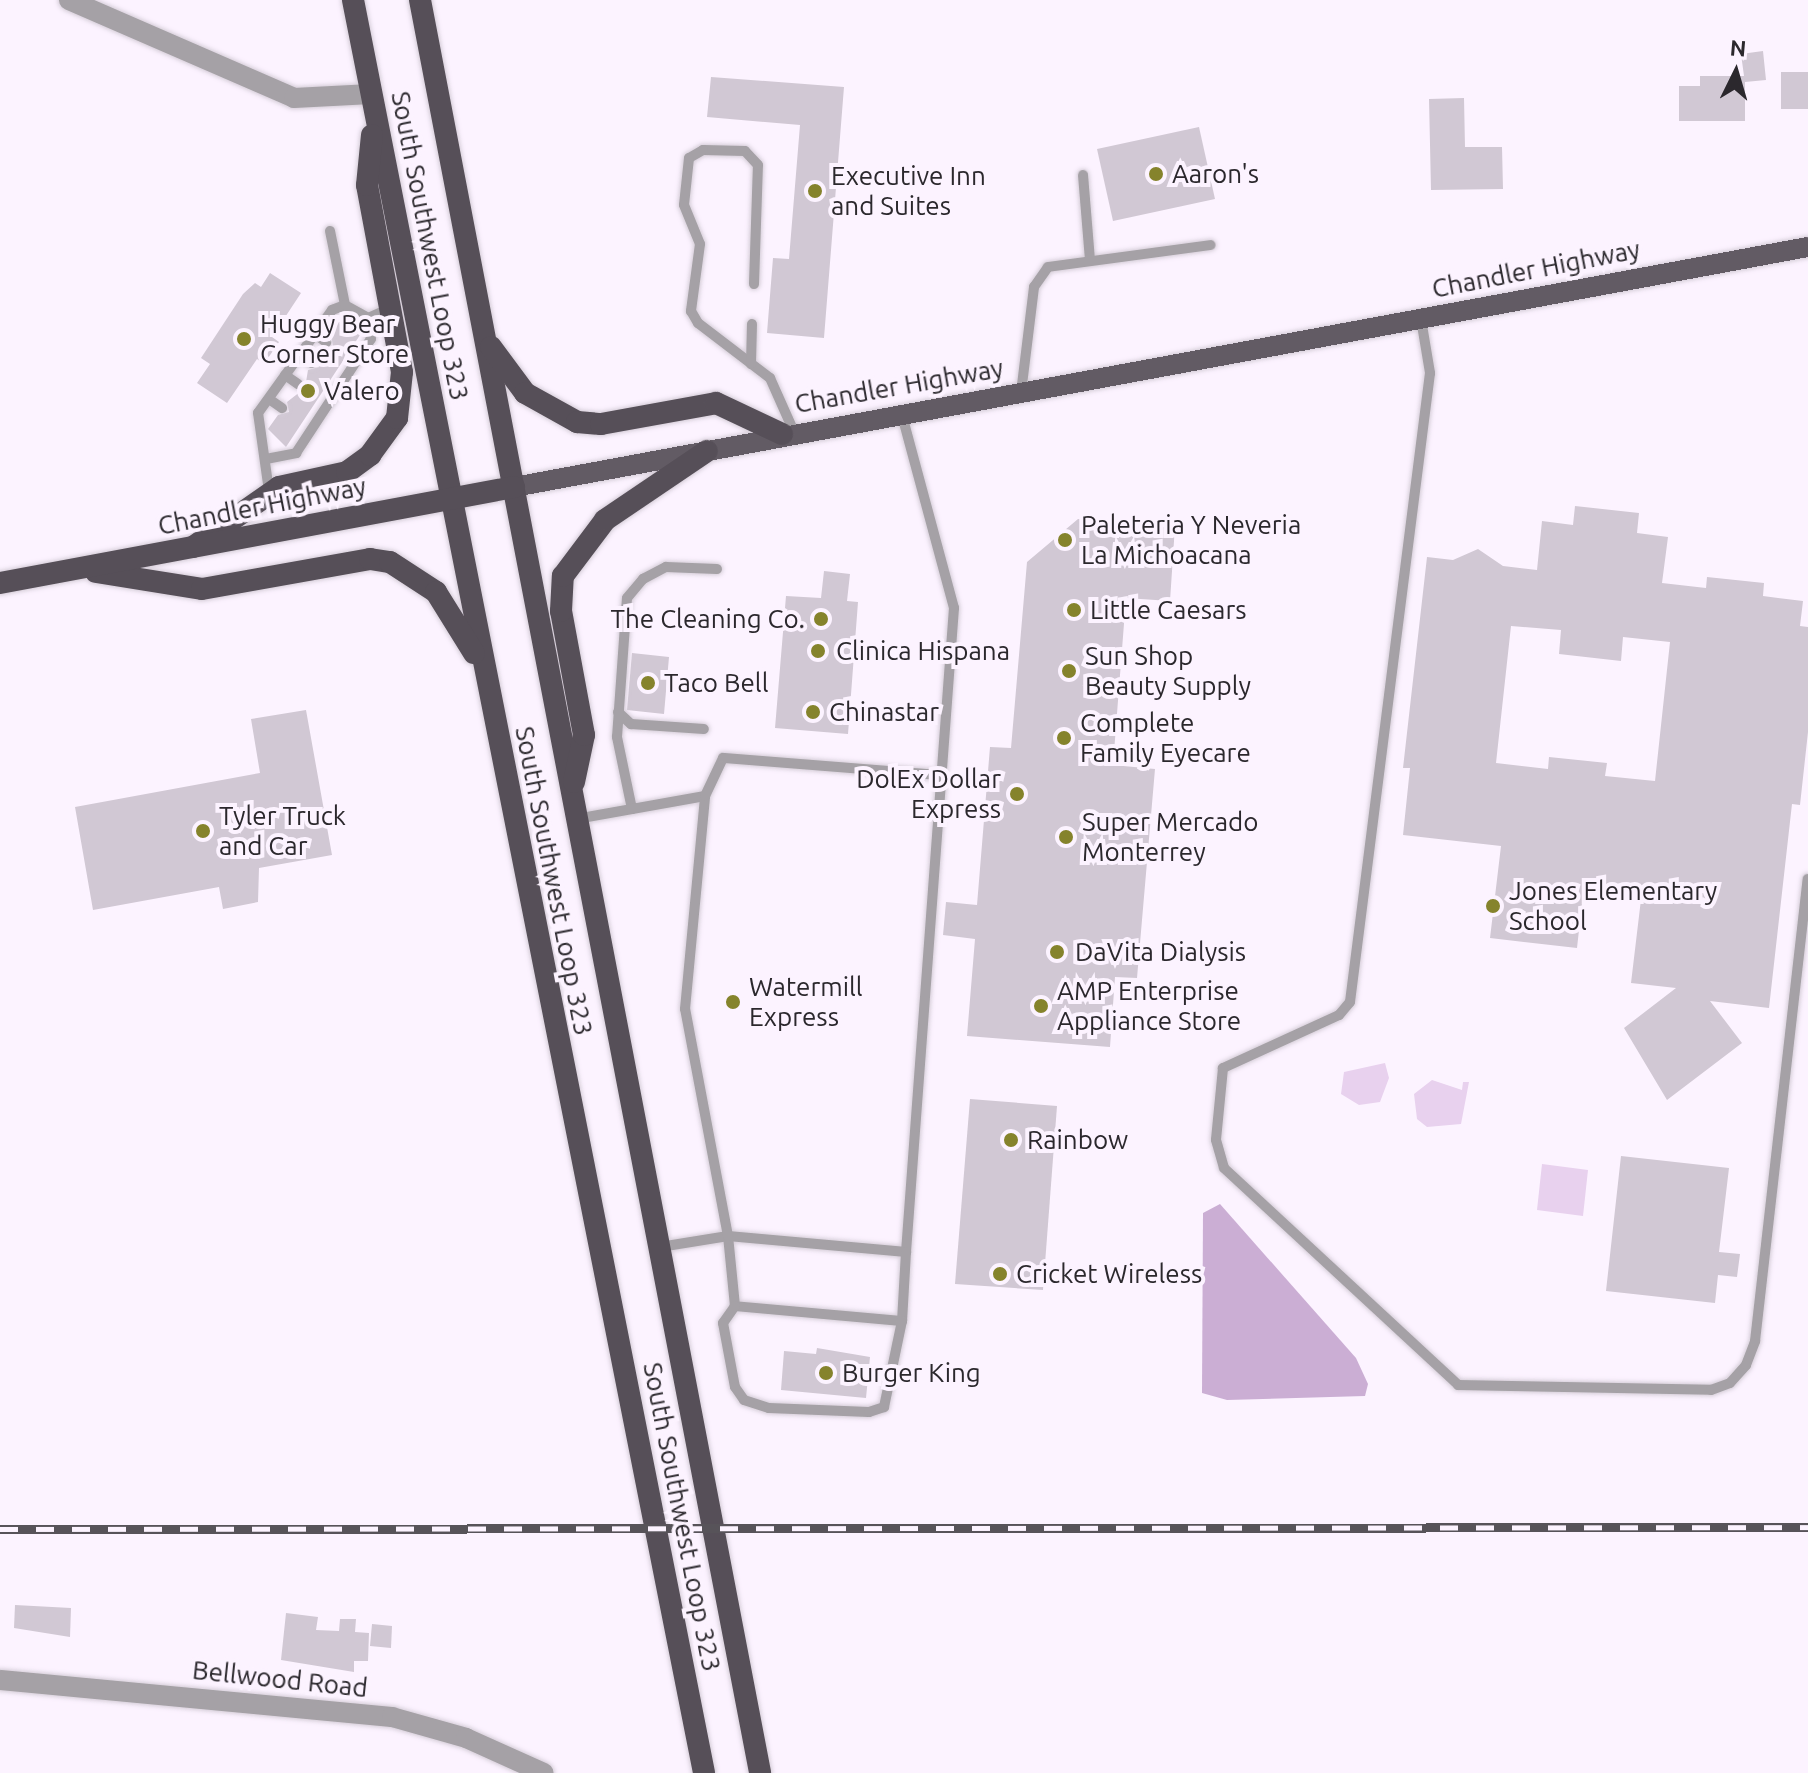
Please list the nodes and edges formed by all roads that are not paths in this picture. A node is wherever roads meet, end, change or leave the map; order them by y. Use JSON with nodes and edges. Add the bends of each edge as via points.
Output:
{"nodes":[{"id":1,"x":69,"y":0,"type":"edge"},
{"id":2,"x":353,"y":0,"type":"edge"},
{"id":3,"x":420,"y":0,"type":"edge"},
{"id":4,"x":373,"y":102,"type":"junction"},
{"id":5,"x":1083,"y":175,"type":"dead end"},
{"id":6,"x":330,"y":231,"type":"dead end"},
{"id":7,"x":1211,"y":245,"type":"dead end"},
{"id":8,"x":1808,"y":247,"type":"edge"},
{"id":9,"x":1090,"y":261,"type":"junction"},
{"id":10,"x":754,"y":284,"type":"dead end"},
{"id":11,"x":345,"y":305,"type":"junction"},
{"id":12,"x":390,"y":308,"type":"junction"},
{"id":13,"x":368,"y":318,"type":"junction"},
{"id":14,"x":1421,"y":319,"type":"junction"},
{"id":15,"x":752,"y":324,"type":"dead end"},
{"id":16,"x":483,"y":332,"type":"junction"},
{"id":17,"x":315,"y":334,"type":"junction"},
{"id":18,"x":326,"y":342,"type":"dead end"},
{"id":19,"x":300,"y":355,"type":"junction"},
{"id":20,"x":312,"y":363,"type":"dead end"},
{"id":21,"x":751,"y":364,"type":"junction"},
{"id":22,"x":285,"y":375,"type":"junction"},
{"id":23,"x":298,"y":384,"type":"dead end"},
{"id":24,"x":1021,"y":393,"type":"junction"},
{"id":25,"x":269,"y":399,"type":"junction"},
{"id":26,"x":282,"y":408,"type":"dead end"},
{"id":27,"x":902,"y":415,"type":"junction"},
{"id":28,"x":303,"y":421,"type":"dead end"},
{"id":29,"x":313,"y":429,"type":"junction"},
{"id":30,"x":788,"y":433,"type":"junction"},
{"id":31,"x":707,"y":451,"type":"junction"},
{"id":32,"x":266,"y":459,"type":"junction"},
{"id":33,"x":514,"y":487,"type":"junction"},
{"id":34,"x":270,"y":493,"type":"junction"},
{"id":35,"x":452,"y":499,"type":"junction"},
{"id":36,"x":193,"y":547,"type":"junction"},
{"id":37,"x":717,"y":569,"type":"dead end"},
{"id":38,"x":79,"y":570,"type":"junction"},
{"id":39,"x":0,"y":583,"type":"edge"},
{"id":40,"x":482,"y":668,"type":"junction"},
{"id":41,"x":618,"y":712,"type":"junction"},
{"id":42,"x":704,"y":729,"type":"dead end"},
{"id":43,"x":940,"y":775,"type":"junction"},
{"id":44,"x":572,"y":791,"type":"junction"},
{"id":45,"x":705,"y":796,"type":"junction"},
{"id":46,"x":632,"y":809,"type":"junction"},
{"id":47,"x":576,"y":819,"type":"junction"},
{"id":48,"x":1808,"y":879,"type":"edge"},
{"id":49,"x":728,"y":1236,"type":"junction"},
{"id":50,"x":658,"y":1248,"type":"junction"},
{"id":51,"x":906,"y":1252,"type":"junction"},
{"id":52,"x":735,"y":1306,"type":"junction"},
{"id":53,"x":902,"y":1321,"type":"junction"},
{"id":54,"x":0,"y":1680,"type":"edge"},
{"id":55,"x":544,"y":1773,"type":"edge"},
{"id":56,"x":704,"y":1773,"type":"edge"},
{"id":57,"x":760,"y":1773,"type":"edge"}],
"edges":[{"from":1,"to":4,"type":"street","via":[[294,98]]},
{"from":2,"to":4,"type":"highway","name":"South Southwest Loop 323"},
{"from":3,"to":16,"type":"highway","name":"South Southwest Loop 323"},
{"from":4,"to":12,"type":"highway","via":[[367,185]]},
{"from":4,"to":35,"type":"highway","name":"South Southwest Loop 323"},
{"from":5,"to":9,"type":"lane"},
{"from":6,"to":11,"type":"lane"},
{"from":7,"to":9,"type":"lane"},
{"from":8,"to":14,"type":"main road","name":"Chandler Highway"},
{"from":9,"to":24,"type":"lane","via":[[1048,267],[1034,287]]},
{"from":10,"to":21,"type":"lane","via":[[758,165],[745,151],[703,150],[689,158],[684,205],[700,244],[691,311]]},
{"from":11,"to":13,"type":"lane"},
{"from":11,"to":17,"type":"lane","via":[[332,310]]},
{"from":12,"to":13,"type":"lane"},
{"from":12,"to":34,"type":"highway","via":[[403,388],[389,431],[347,472]]},
{"from":13,"to":29,"type":"lane","via":[[371,339],[336,381]]},
{"from":14,"to":24,"type":"main road","name":"Chandler Highway"},
{"from":14,"to":48,"type":"lane","via":[[1430,373],[1350,1002],[1339,1015],[1223,1068],[1216,1140],[1224,1168],[1458,1385],[1711,1390],[1730,1383],[1746,1365],[1755,1341]]},
{"from":15,"to":21,"type":"lane"},
{"from":16,"to":30,"type":"highway","via":[[525,393],[577,422],[601,424],[716,403]]},
{"from":16,"to":33,"type":"highway","name":"South Southwest Loop 323"},
{"from":17,"to":18,"type":"lane"},
{"from":17,"to":19,"type":"lane"},
{"from":19,"to":20,"type":"lane"},
{"from":19,"to":22,"type":"lane"},
{"from":21,"to":30,"type":"lane","via":[[770,378]]},
{"from":22,"to":23,"type":"lane"},
{"from":22,"to":25,"type":"lane"},
{"from":24,"to":27,"type":"main road","name":"Chandler Highway"},
{"from":25,"to":26,"type":"lane"},
{"from":25,"to":32,"type":"lane","via":[[258,413]]},
{"from":27,"to":30,"type":"main road","name":"Chandler Highway"},
{"from":27,"to":43,"type":"lane","via":[[954,608]]},
{"from":28,"to":29,"type":"lane"},
{"from":29,"to":32,"type":"lane","via":[[296,453]]},
{"from":30,"to":31,"type":"main road","name":"Chandler Highway"},
{"from":31,"to":33,"type":"main road","name":"Chandler Highway"},
{"from":31,"to":44,"type":"highway","via":[[605,520],[563,576],[561,611],[584,735]]},
{"from":32,"to":34,"type":"lane"},
{"from":33,"to":35,"type":"highway","name":"Chandler Highway"},
{"from":33,"to":44,"type":"highway","name":"South Southwest Loop 323"},
{"from":34,"to":36,"type":"highway"},
{"from":35,"to":36,"type":"highway","name":"Chandler Highway"},
{"from":35,"to":40,"type":"highway","name":"South Southwest Loop 323"},
{"from":36,"to":38,"type":"highway","name":"Chandler Highway"},
{"from":37,"to":41,"type":"lane","via":[[666,567],[632,590]]},
{"from":38,"to":39,"type":"highway","name":"Chandler Highway"},
{"from":38,"to":40,"type":"highway","via":[[202,589],[370,559],[390,562],[436,592]]},
{"from":40,"to":56,"type":"highway","name":"South Southwest Loop 323"},
{"from":41,"to":42,"type":"lane","via":[[631,724]]},
{"from":41,"to":46,"type":"lane","via":[[617,737]]},
{"from":43,"to":45,"type":"lane","via":[[723,758]]},
{"from":43,"to":51,"type":"lane"},
{"from":44,"to":47,"type":"highway","name":"South Southwest Loop 323"},
{"from":45,"to":46,"type":"lane"},
{"from":45,"to":49,"type":"lane","via":[[685,1022]]},
{"from":46,"to":47,"type":"lane"},
{"from":47,"to":50,"type":"highway","name":"South Southwest Loop 323"},
{"from":49,"to":50,"type":"lane"},
{"from":49,"to":51,"type":"lane"},
{"from":49,"to":52,"type":"lane"},
{"from":50,"to":57,"type":"highway","name":"South Southwest Loop 323"},
{"from":51,"to":53,"type":"lane"},
{"from":52,"to":53,"type":"lane"},
{"from":52,"to":53,"type":"lane","via":[[723,1323],[735,1387],[744,1400],[769,1408],[869,1412],[884,1407]]},
{"from":54,"to":55,"type":"street","name":"Bellwood Road","via":[[392,1717],[466,1738]]}]}
